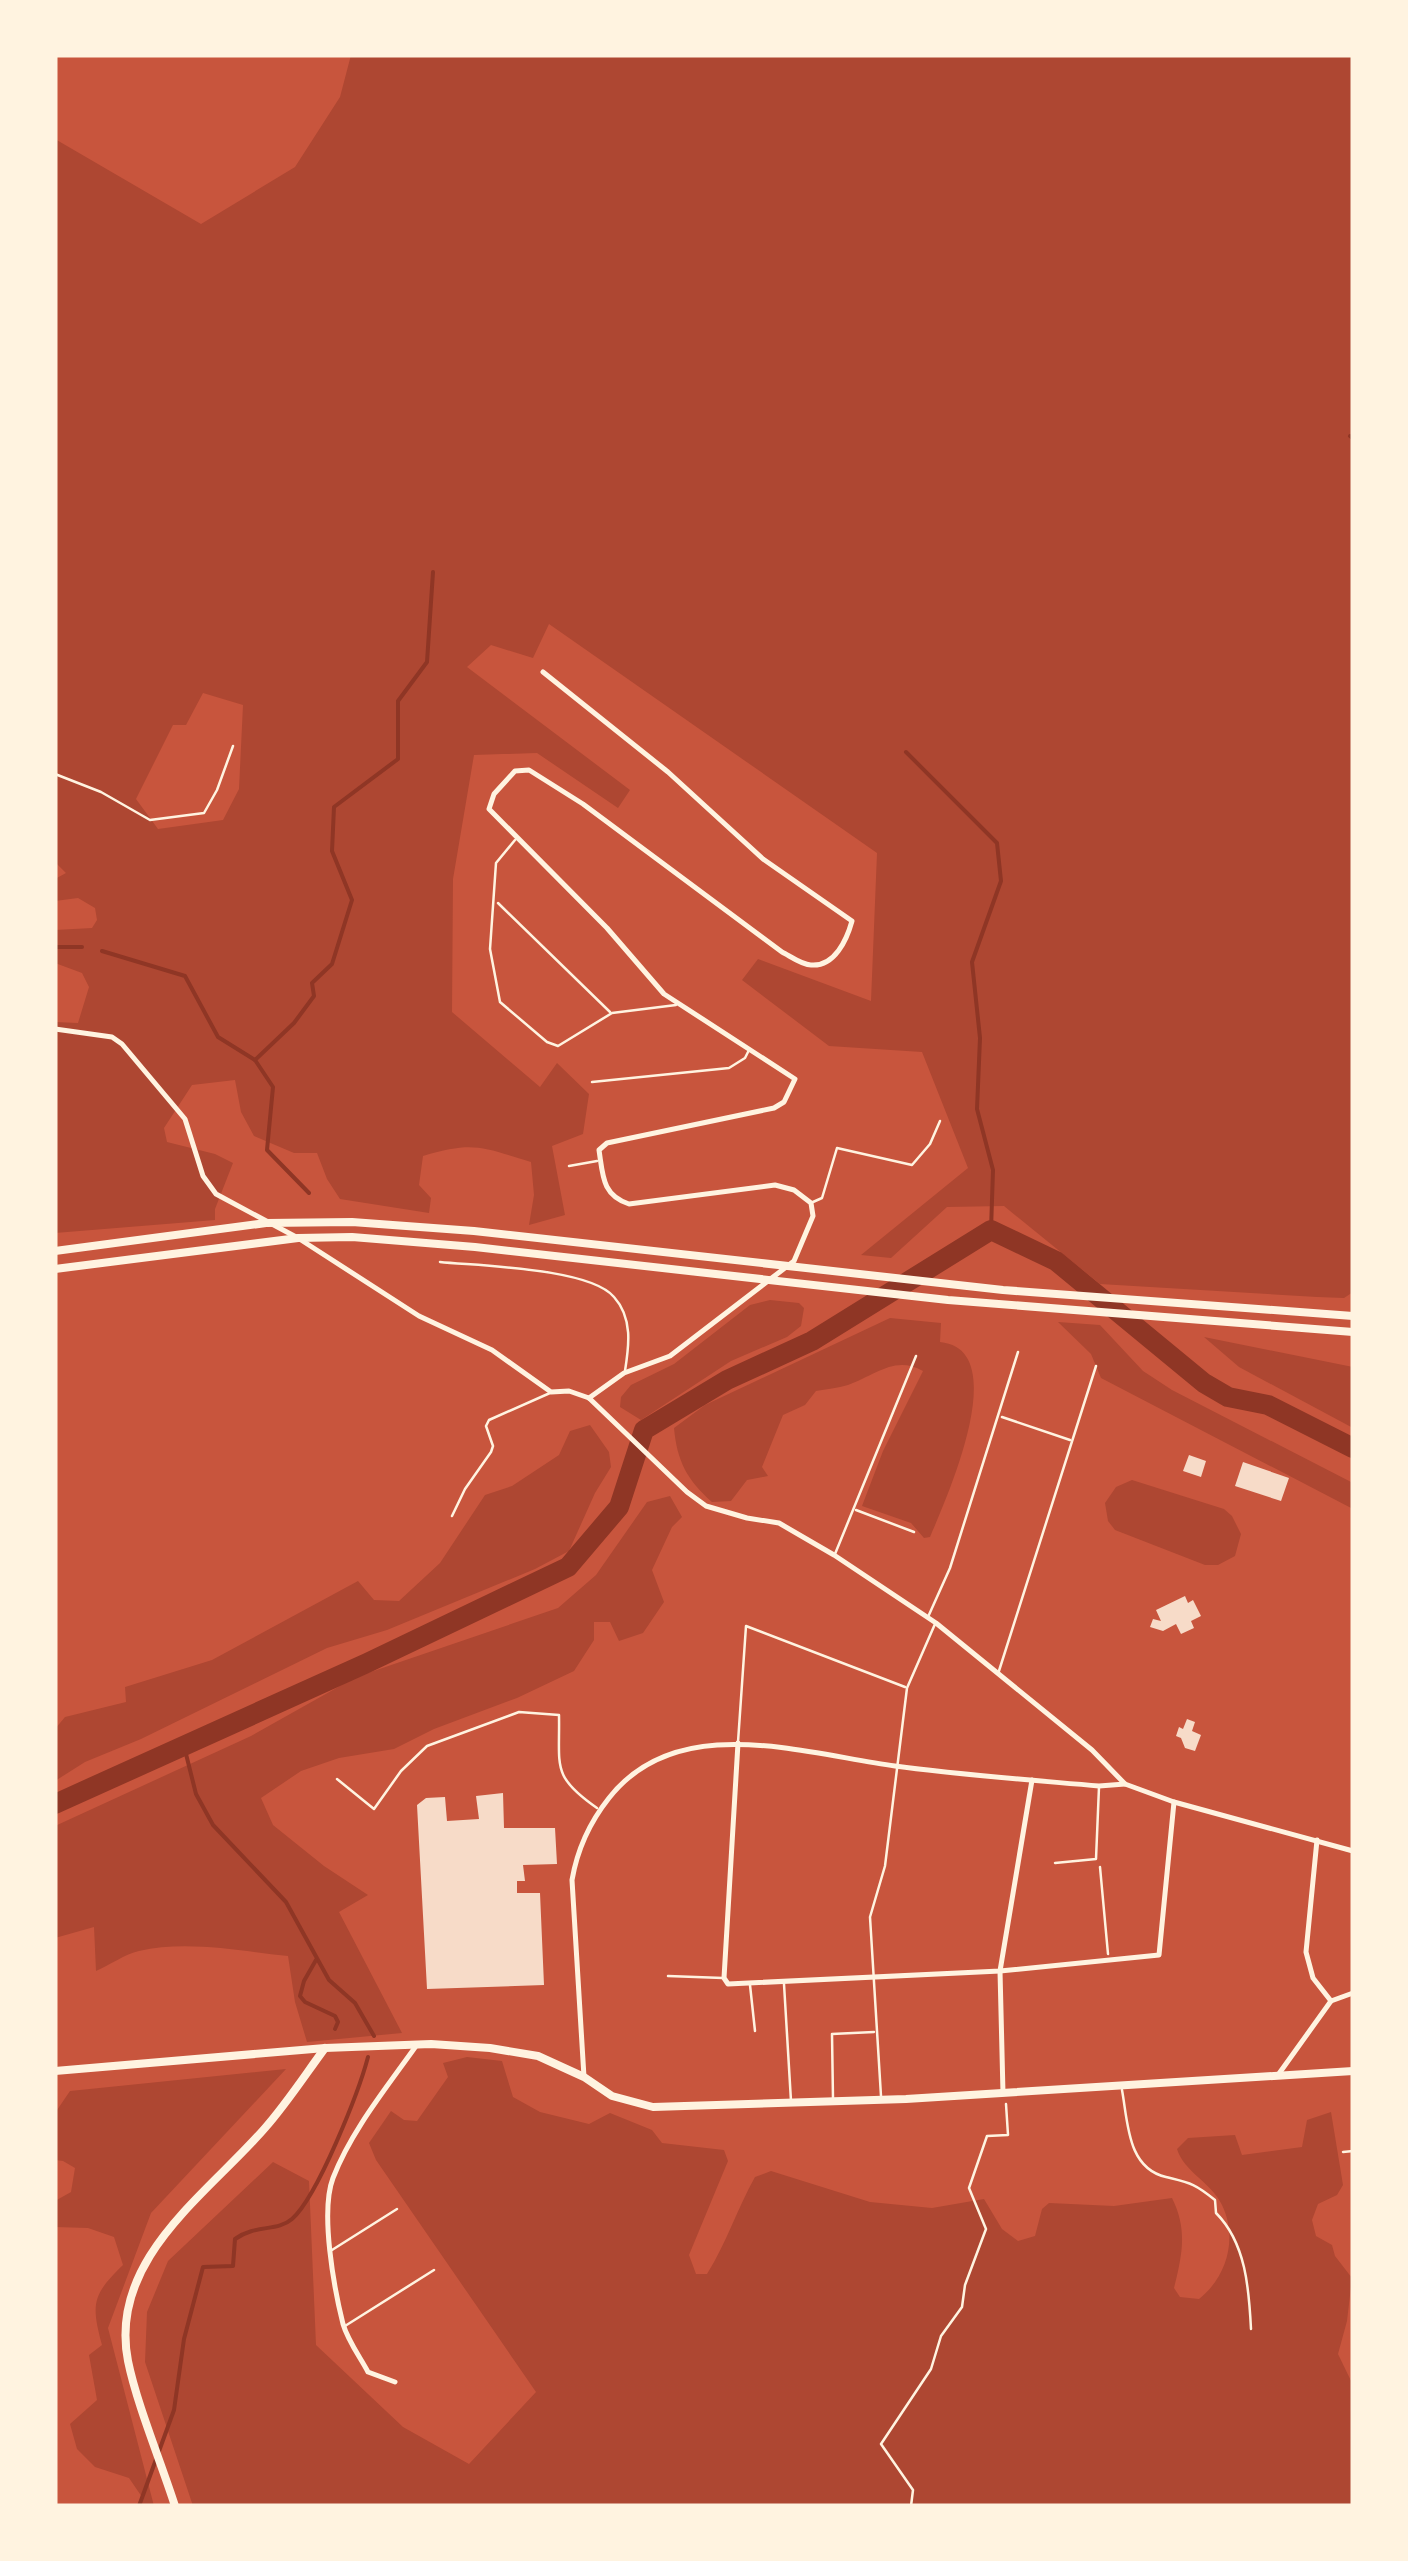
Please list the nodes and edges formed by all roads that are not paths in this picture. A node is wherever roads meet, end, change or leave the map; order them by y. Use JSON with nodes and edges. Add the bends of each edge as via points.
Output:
{"nodes":[{"id":1,"x":543,"y":672,"type":"dead end"},
{"id":2,"x":234,"y":746,"type":"dead end"},
{"id":3,"x":55,"y":774,"type":"edge"},
{"id":4,"x":516,"y":839,"type":"junction"},
{"id":5,"x":495,"y":900,"type":"junction"},
{"id":6,"x":677,"y":1005,"type":"junction"},
{"id":7,"x":612,"y":1013,"type":"junction"},
{"id":8,"x":55,"y":1028,"type":"edge"},
{"id":9,"x":750,"y":1048,"type":"junction"},
{"id":10,"x":592,"y":1082,"type":"dead end"},
{"id":11,"x":940,"y":1121,"type":"dead end"},
{"id":12,"x":600,"y":1160,"type":"junction"},
{"id":13,"x":569,"y":1166,"type":"dead end"},
{"id":14,"x":811,"y":1203,"type":"junction"},
{"id":15,"x":266,"y":1223,"type":"junction"},
{"id":16,"x":298,"y":1238,"type":"junction"},
{"id":17,"x":55,"y":1251,"type":"edge"},
{"id":18,"x":440,"y":1262,"type":"dead end"},
{"id":19,"x":55,"y":1269,"type":"edge"},
{"id":20,"x":1353,"y":1316,"type":"edge"},
{"id":21,"x":1353,"y":1332,"type":"edge"},
{"id":22,"x":1018,"y":1352,"type":"dead end"},
{"id":23,"x":916,"y":1356,"type":"dead end"},
{"id":24,"x":1096,"y":1366,"type":"dead end"},
{"id":25,"x":624,"y":1373,"type":"junction"},
{"id":26,"x":551,"y":1392,"type":"junction"},
{"id":27,"x":589,"y":1398,"type":"junction"},
{"id":28,"x":1000,"y":1416,"type":"junction"},
{"id":29,"x":1072,"y":1441,"type":"junction"},
{"id":30,"x":854,"y":1510,"type":"junction"},
{"id":31,"x":452,"y":1516,"type":"dead end"},
{"id":32,"x":914,"y":1532,"type":"dead end"},
{"id":33,"x":834,"y":1555,"type":"junction"},
{"id":34,"x":928,"y":1618,"type":"junction"},
{"id":35,"x":936,"y":1623,"type":"junction"},
{"id":36,"x":998,"y":1675,"type":"junction"},
{"id":37,"x":907,"y":1688,"type":"junction"},
{"id":38,"x":738,"y":1743,"type":"junction"},
{"id":39,"x":898,"y":1766,"type":"junction"},
{"id":40,"x":337,"y":1779,"type":"dead end"},
{"id":41,"x":1032,"y":1780,"type":"junction"},
{"id":42,"x":1126,"y":1784,"type":"junction"},
{"id":43,"x":1099,"y":1786,"type":"junction"},
{"id":44,"x":1174,"y":1802,"type":"junction"},
{"id":45,"x":600,"y":1810,"type":"junction"},
{"id":46,"x":1318,"y":1840,"type":"junction"},
{"id":47,"x":1353,"y":1851,"type":"edge"},
{"id":48,"x":1055,"y":1862,"type":"dead end"},
{"id":49,"x":1000,"y":1971,"type":"junction"},
{"id":50,"x":668,"y":1976,"type":"dead end"},
{"id":51,"x":724,"y":1978,"type":"junction"},
{"id":52,"x":872,"y":1978,"type":"junction"},
{"id":53,"x":784,"y":1982,"type":"junction"},
{"id":54,"x":750,"y":1983,"type":"junction"},
{"id":55,"x":1353,"y":1993,"type":"edge"},
{"id":56,"x":1332,"y":2001,"type":"junction"},
{"id":57,"x":754,"y":2031,"type":"dead end"},
{"id":58,"x":876,"y":2032,"type":"junction"},
{"id":59,"x":417,"y":2045,"type":"junction"},
{"id":60,"x":325,"y":2048,"type":"junction"},
{"id":61,"x":55,"y":2071,"type":"edge"},
{"id":62,"x":1353,"y":2071,"type":"edge"},
{"id":63,"x":1278,"y":2076,"type":"junction"},
{"id":64,"x":584,"y":2077,"type":"junction"},
{"id":65,"x":1121,"y":2086,"type":"junction"},
{"id":66,"x":1003,"y":2093,"type":"junction"},
{"id":67,"x":881,"y":2099,"type":"junction"},
{"id":68,"x":834,"y":2101,"type":"junction"},
{"id":69,"x":791,"y":2103,"type":"junction"},
{"id":70,"x":1343,"y":2152,"type":"dead end"},
{"id":71,"x":1353,"y":2152,"type":"edge"},
{"id":72,"x":397,"y":2209,"type":"dead end"},
{"id":73,"x":330,"y":2251,"type":"junction"},
{"id":74,"x":434,"y":2270,"type":"dead end"},
{"id":75,"x":344,"y":2327,"type":"junction"},
{"id":76,"x":1251,"y":2329,"type":"dead end"},
{"id":77,"x":395,"y":2382,"type":"dead end"},
{"id":78,"x":176,"y":2506,"type":"edge"}],
"edges":[{"from":1,"to":4,"type":"street","via":[[763,859],[852,921],[841,949],[808,966],[530,770],[515,771],[489,808]]},
{"from":2,"to":3,"type":"lane","via":[[204,813],[150,820]]},
{"from":4,"to":5,"type":"lane","via":[[496,862]]},
{"from":4,"to":6,"type":"street"},
{"from":5,"to":7,"type":"lane"},
{"from":5,"to":7,"type":"lane","via":[[490,949],[500,1002],[558,1046]]},
{"from":6,"to":7,"type":"lane"},
{"from":6,"to":9,"type":"street"},
{"from":8,"to":15,"type":"street","via":[[122,1044],[185,1119],[210,1187]]},
{"from":9,"to":10,"type":"lane","via":[[730,1068]]},
{"from":9,"to":12,"type":"street","via":[[795,1078],[784,1102],[608,1143],[599,1150]]},
{"from":11,"to":14,"type":"lane","via":[[912,1165],[837,1148],[822,1198]]},
{"from":12,"to":13,"type":"lane"},
{"from":12,"to":14,"type":"street","via":[[604,1185],[614,1199],[629,1204],[775,1185]]},
{"from":14,"to":25,"type":"street","via":[[813,1216],[794,1262],[670,1356]]},
{"from":15,"to":16,"type":"street"},
{"from":15,"to":17,"type":"main road"},
{"from":15,"to":20,"type":"main road","via":[[352,1222],[1003,1290]]},
{"from":16,"to":19,"type":"main road"},
{"from":16,"to":21,"type":"main road","via":[[352,1237],[948,1300]]},
{"from":16,"to":26,"type":"street","via":[[419,1316],[492,1350]]},
{"from":18,"to":25,"type":"lane","via":[[572,1276],[614,1295],[628,1332]]},
{"from":22,"to":28,"type":"lane"},
{"from":23,"to":30,"type":"lane"},
{"from":24,"to":29,"type":"lane"},
{"from":25,"to":27,"type":"street"},
{"from":26,"to":27,"type":"street"},
{"from":26,"to":31,"type":"lane","via":[[488,1420],[491,1452]]},
{"from":27,"to":33,"type":"street","via":[[706,1506],[780,1524]]},
{"from":28,"to":29,"type":"lane"},
{"from":28,"to":34,"type":"lane"},
{"from":29,"to":36,"type":"lane"},
{"from":30,"to":32,"type":"lane"},
{"from":30,"to":33,"type":"lane"},
{"from":33,"to":34,"type":"street"},
{"from":34,"to":35,"type":"street"},
{"from":35,"to":36,"type":"street"},
{"from":35,"to":37,"type":"lane"},
{"from":36,"to":42,"type":"street"},
{"from":37,"to":38,"type":"lane","via":[[746,1626]]},
{"from":37,"to":39,"type":"lane"},
{"from":38,"to":39,"type":"street"},
{"from":38,"to":45,"type":"street","via":[[650,1759]]},
{"from":38,"to":51,"type":"street"},
{"from":39,"to":41,"type":"street"},
{"from":39,"to":52,"type":"lane","via":[[885,1866],[870,1917]]},
{"from":40,"to":45,"type":"lane","via":[[374,1809],[427,1746],[519,1712],[559,1715],[563,1780]]},
{"from":41,"to":43,"type":"street"},
{"from":41,"to":49,"type":"street"},
{"from":42,"to":43,"type":"street"},
{"from":42,"to":44,"type":"street"},
{"from":43,"to":48,"type":"lane","via":[[1096,1859]]},
{"from":44,"to":46,"type":"street"},
{"from":44,"to":49,"type":"street","via":[[1159,1954]]},
{"from":45,"to":64,"type":"street","via":[[572,1880]]},
{"from":46,"to":47,"type":"street"},
{"from":46,"to":56,"type":"street","via":[[1306,1952],[1313,1978]]},
{"from":49,"to":52,"type":"street"},
{"from":49,"to":66,"type":"street"},
{"from":50,"to":51,"type":"lane"},
{"from":51,"to":54,"type":"street","via":[[728,1984]]},
{"from":52,"to":53,"type":"street"},
{"from":52,"to":58,"type":"lane"},
{"from":53,"to":54,"type":"street"},
{"from":53,"to":69,"type":"lane"},
{"from":54,"to":57,"type":"lane"},
{"from":55,"to":56,"type":"street"},
{"from":56,"to":63,"type":"street"},
{"from":58,"to":67,"type":"lane"},
{"from":58,"to":68,"type":"lane","via":[[832,2034]]},
{"from":59,"to":60,"type":"main road"},
{"from":59,"to":64,"type":"main road","via":[[538,2056]]},
{"from":59,"to":73,"type":"street","via":[[332,2180]]},
{"from":60,"to":61,"type":"main road"},
{"from":60,"to":78,"type":"main road","via":[[265,2128],[165,2232],[130,2303],[128,2360]]},
{"from":62,"to":63,"type":"main road"},
{"from":63,"to":65,"type":"main road"},
{"from":64,"to":69,"type":"main road","via":[[612,2096],[653,2108]]},
{"from":65,"to":66,"type":"main road"},
{"from":65,"to":76,"type":"lane","via":[[1136,2157],[1215,2200],[1216,2213],[1228,2224],[1248,2282]]},
{"from":66,"to":67,"type":"main road"},
{"from":67,"to":68,"type":"main road"},
{"from":68,"to":69,"type":"main road"},
{"from":70,"to":71,"type":"lane"},
{"from":72,"to":73,"type":"lane"},
{"from":73,"to":75,"type":"street"},
{"from":74,"to":75,"type":"lane"},
{"from":75,"to":77,"type":"street","via":[[368,2372]]}]}
